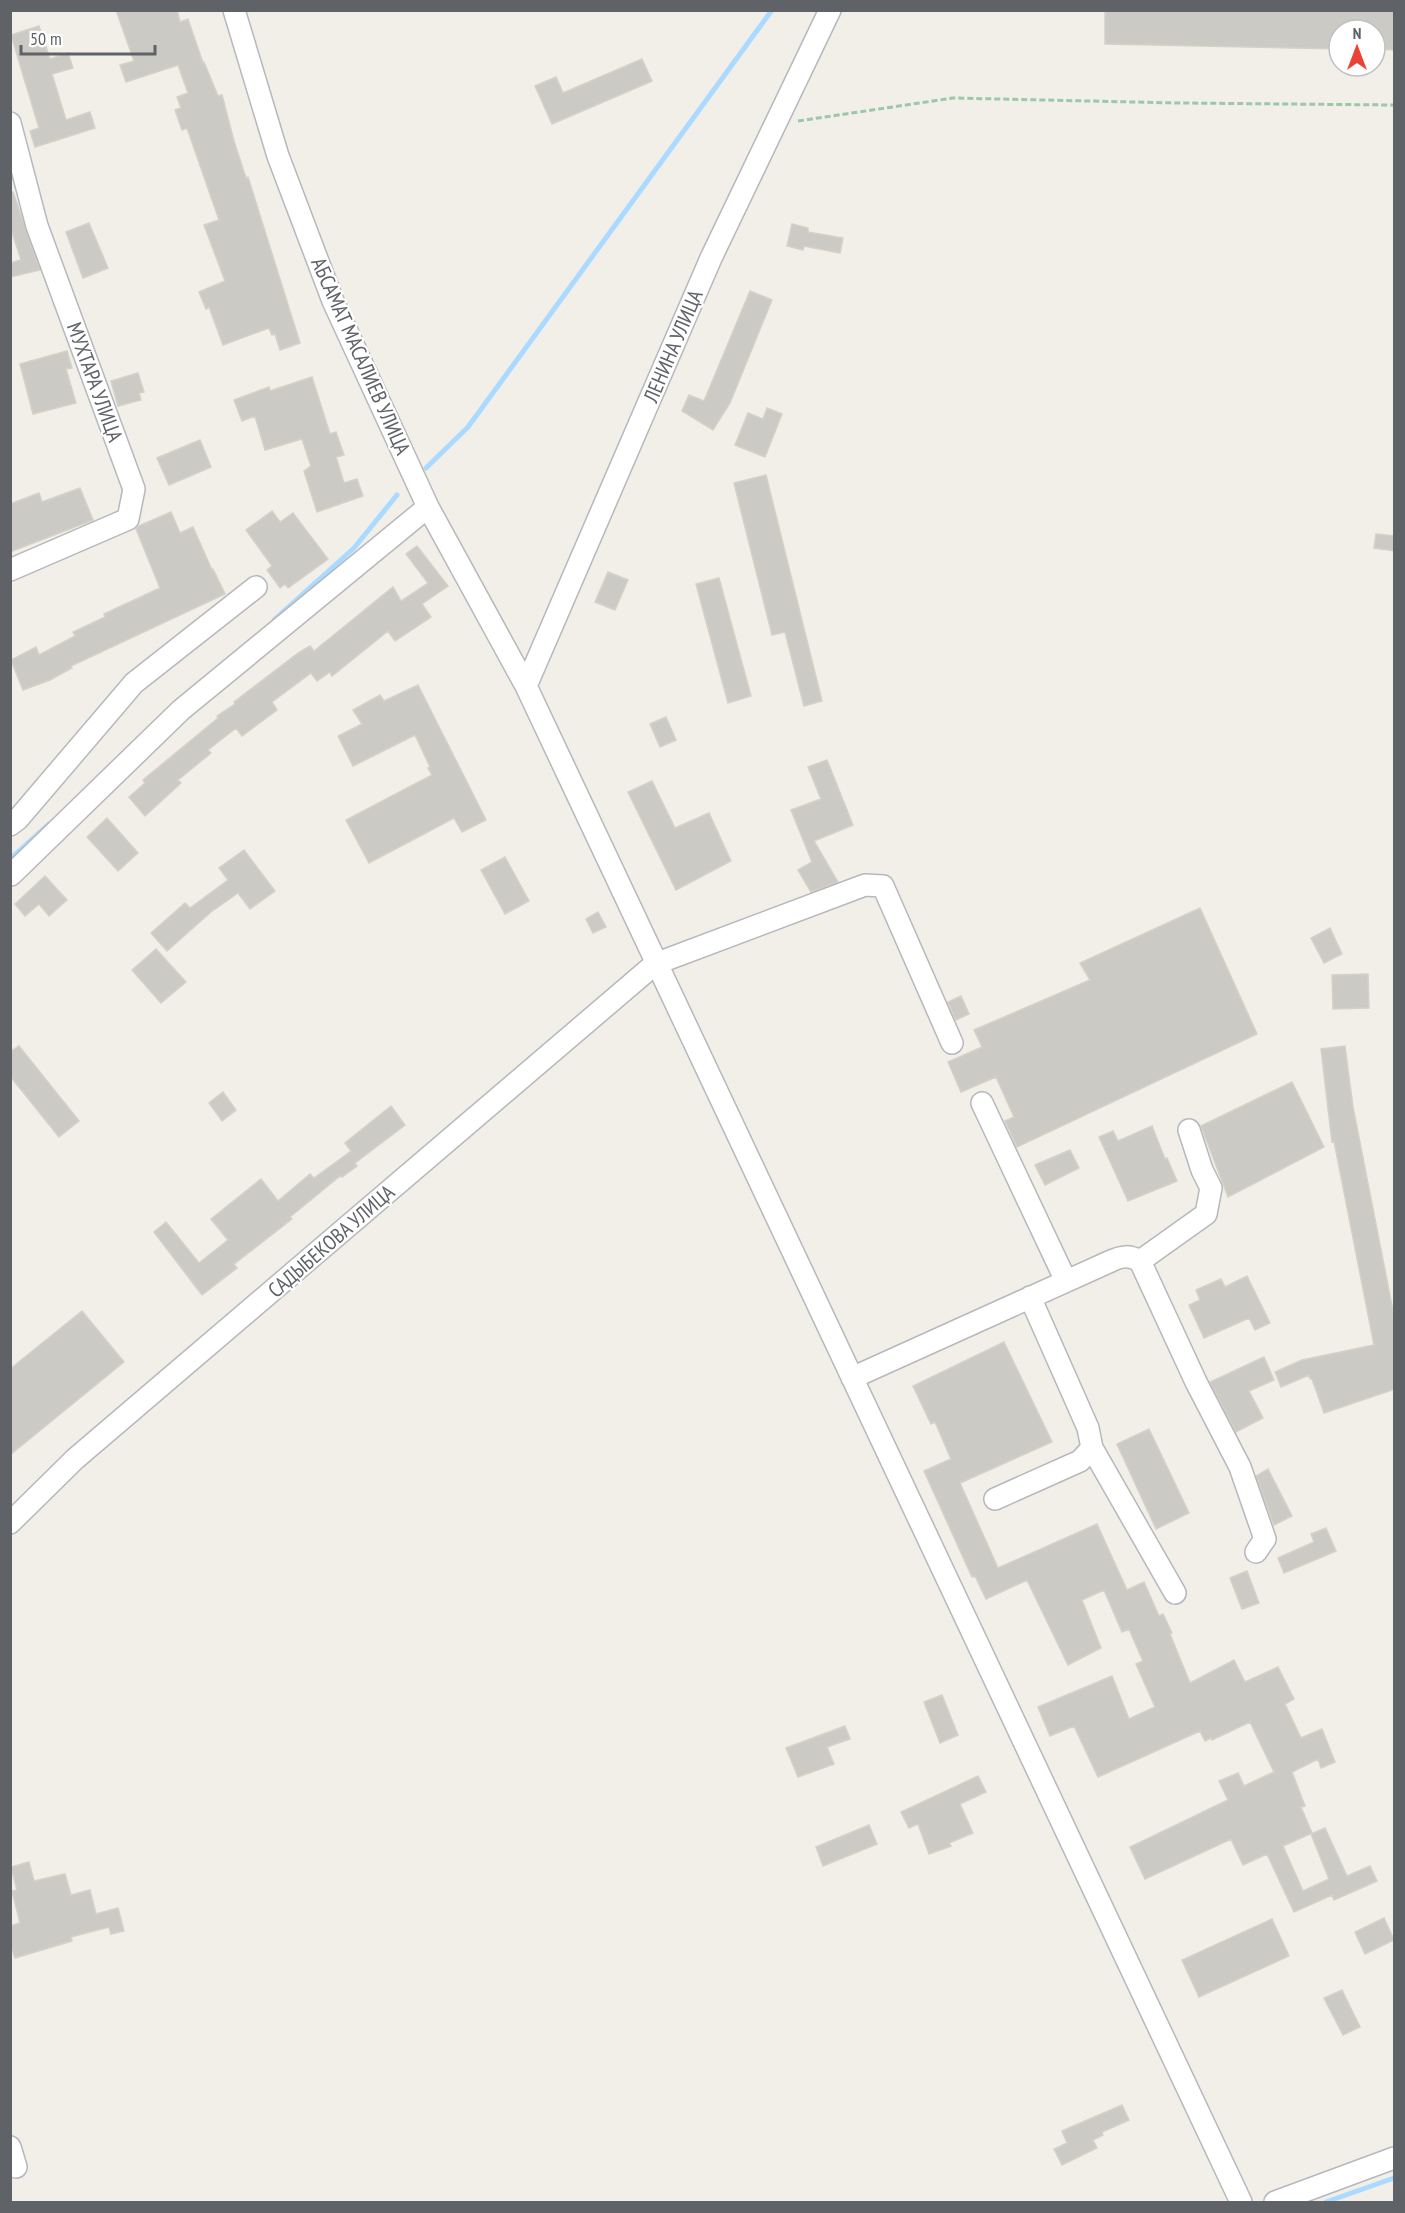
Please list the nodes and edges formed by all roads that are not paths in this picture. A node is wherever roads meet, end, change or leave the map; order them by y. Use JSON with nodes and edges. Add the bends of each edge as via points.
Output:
{"nodes":[{"id":1,"x":234,"y":10,"type":"edge"},
{"id":2,"x":830,"y":10,"type":"edge"},
{"id":3,"x":10,"y":123,"type":"edge"},
{"id":4,"x":428,"y":507,"type":"junction"},
{"id":5,"x":10,"y":570,"type":"edge"},
{"id":6,"x":255,"y":587,"type":"dead end"},
{"id":7,"x":526,"y":686,"type":"junction"},
{"id":8,"x":10,"y":825,"type":"edge"},
{"id":9,"x":11,"y":875,"type":"edge"},
{"id":10,"x":655,"y":964,"type":"junction"},
{"id":11,"x":952,"y":1043,"type":"dead end"},
{"id":12,"x":982,"y":1103,"type":"dead end"},
{"id":13,"x":1189,"y":1130,"type":"dead end"},
{"id":14,"x":1140,"y":1261,"type":"junction"},
{"id":15,"x":1066,"y":1281,"type":"junction"},
{"id":16,"x":1030,"y":1297,"type":"junction"},
{"id":17,"x":852,"y":1378,"type":"junction"},
{"id":18,"x":1092,"y":1448,"type":"junction"},
{"id":19,"x":995,"y":1499,"type":"dead end"},
{"id":20,"x":10,"y":1523,"type":"edge"},
{"id":21,"x":1256,"y":1552,"type":"dead end"},
{"id":22,"x":1175,"y":1593,"type":"dead end"},
{"id":23,"x":1395,"y":2158,"type":"edge"},
{"id":24,"x":1241,"y":2202,"type":"edge"},
{"id":25,"x":1275,"y":2202,"type":"edge"}],
"edges":[{"from":1,"to":4,"type":"street","name":"АБСАМАТ МАСАЛИЕВ УЛИЦА","via":[[278,156],[333,301]]},
{"from":2,"to":7,"type":"street","name":"ЛЕНИНА УЛИЦА","via":[[711,258]]},
{"from":3,"to":5,"type":"street","name":"МУХТАРА УЛИЦА","via":[[38,226],[134,489],[128,519]]},
{"from":4,"to":7,"type":"street","name":"АБСАМАТ МАСАЛИЕВ УЛИЦА"},
{"from":4,"to":9,"type":"street","via":[[181,710]]},
{"from":6,"to":8,"type":"street","via":[[134,683]]},
{"from":7,"to":10,"type":"street","name":"АБСАМАТ МАСАЛИЕВ УЛИЦА"},
{"from":10,"to":11,"type":"street","name":"САДЫБЕКОВА УЛИЦА","via":[[864,885],[883,886]]},
{"from":10,"to":17,"type":"street","name":"АБСАМАТ МАСАЛИЕВ УЛИЦА"},
{"from":10,"to":20,"type":"street","name":"САДЫБЕКОВА УЛИЦА","via":[[75,1459]]},
{"from":12,"to":15,"type":"street"},
{"from":13,"to":14,"type":"street","via":[[1211,1188],[1206,1214]]},
{"from":14,"to":15,"type":"street","via":[[1123,1256]]},
{"from":14,"to":21,"type":"street","via":[[1240,1467],[1265,1539]]},
{"from":15,"to":16,"type":"street"},
{"from":16,"to":17,"type":"street"},
{"from":16,"to":18,"type":"street","via":[[1088,1428]]},
{"from":17,"to":24,"type":"street","name":"АБСАМАТ МАСАЛИЕВ УЛИЦА"},
{"from":18,"to":19,"type":"street","via":[[1080,1461]]},
{"from":18,"to":22,"type":"street"},
{"from":23,"to":25,"type":"street"}]}
